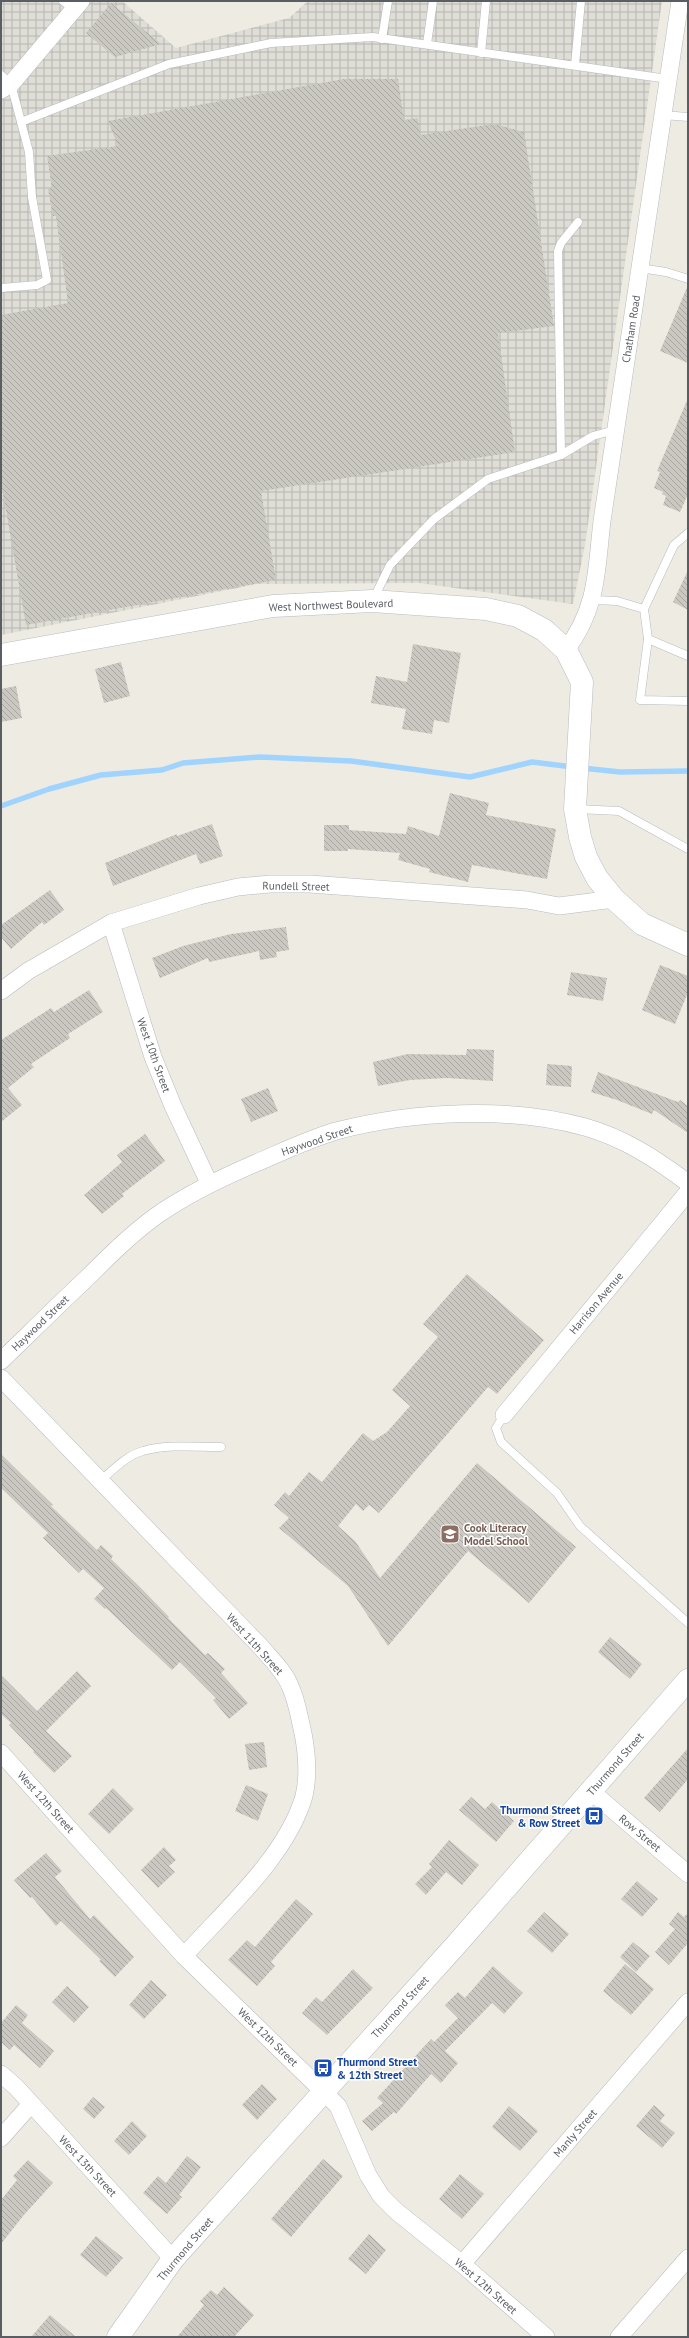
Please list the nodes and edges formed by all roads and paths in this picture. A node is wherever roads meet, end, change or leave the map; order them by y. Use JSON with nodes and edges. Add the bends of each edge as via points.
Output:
{"nodes":[{"id":1,"x":388,"y":1,"type":"edge"},
{"id":2,"x":433,"y":1,"type":"edge"},
{"id":3,"x":486,"y":1,"type":"edge"},
{"id":4,"x":581,"y":1,"type":"edge"},
{"id":5,"x":680,"y":1,"type":"edge"},
{"id":6,"x":73,"y":4,"type":"edge"},
{"id":7,"x":382,"y":39,"type":"junction"},
{"id":8,"x":427,"y":44,"type":"junction"},
{"id":9,"x":481,"y":53,"type":"junction"},
{"id":10,"x":575,"y":65,"type":"junction"},
{"id":11,"x":668,"y":79,"type":"junction"},
{"id":12,"x":4,"y":83,"type":"edge"},
{"id":13,"x":663,"y":114,"type":"junction"},
{"id":14,"x":688,"y":117,"type":"edge"},
{"id":15,"x":21,"y":122,"type":"junction"},
{"id":16,"x":578,"y":222,"type":"dead end"},
{"id":17,"x":640,"y":268,"type":"junction"},
{"id":18,"x":688,"y":279,"type":"edge"},
{"id":19,"x":1,"y":288,"type":"edge"},
{"id":20,"x":615,"y":430,"type":"junction"},
{"id":21,"x":561,"y":455,"type":"junction"},
{"id":22,"x":688,"y":534,"type":"edge"},
{"id":23,"x":593,"y":600,"type":"junction"},
{"id":24,"x":372,"y":601,"type":"junction"},
{"id":25,"x":644,"y":609,"type":"junction"},
{"id":26,"x":648,"y":639,"type":"junction"},
{"id":27,"x":566,"y":650,"type":"junction"},
{"id":28,"x":1,"y":655,"type":"edge"},
{"id":29,"x":688,"y":656,"type":"edge"},
{"id":30,"x":688,"y":701,"type":"edge"},
{"id":31,"x":575,"y":809,"type":"junction"},
{"id":32,"x":688,"y":849,"type":"edge"},
{"id":33,"x":614,"y":899,"type":"junction"},
{"id":34,"x":111,"y":923,"type":"junction"},
{"id":35,"x":688,"y":945,"type":"edge"},
{"id":36,"x":1,"y":991,"type":"edge"},
{"id":37,"x":209,"y":1183,"type":"junction"},
{"id":38,"x":688,"y":1183,"type":"edge"},
{"id":39,"x":688,"y":1192,"type":"edge"},
{"id":40,"x":1,"y":1361,"type":"edge"},
{"id":41,"x":1,"y":1378,"type":"edge"},
{"id":42,"x":504,"y":1415,"type":"joint"},
{"id":43,"x":221,"y":1447,"type":"dead end"},
{"id":44,"x":100,"y":1481,"type":"junction"},
{"id":45,"x":688,"y":1623,"type":"edge"},
{"id":46,"x":688,"y":1680,"type":"edge"},
{"id":47,"x":1,"y":1753,"type":"edge"},
{"id":48,"x":592,"y":1792,"type":"junction"},
{"id":49,"x":688,"y":1874,"type":"edge"},
{"id":50,"x":184,"y":1956,"type":"junction"},
{"id":51,"x":688,"y":2002,"type":"edge"},
{"id":52,"x":1,"y":2074,"type":"edge"},
{"id":53,"x":324,"y":2091,"type":"junction"},
{"id":54,"x":31,"y":2104,"type":"junction"},
{"id":55,"x":1,"y":2138,"type":"edge"},
{"id":56,"x":688,"y":2258,"type":"edge"},
{"id":57,"x":173,"y":2259,"type":"junction"},
{"id":58,"x":462,"y":2264,"type":"junction"},
{"id":59,"x":118,"y":2337,"type":"edge"},
{"id":60,"x":546,"y":2337,"type":"edge"},
{"id":61,"x":619,"y":2337,"type":"edge"}],
"edges":[{"from":1,"to":7,"type":"lane"},
{"from":2,"to":8,"type":"lane"},
{"from":3,"to":9,"type":"lane"},
{"from":4,"to":10,"type":"lane"},
{"from":5,"to":11,"type":"street","name":"Chatham Road"},
{"from":6,"to":12,"type":"street"},
{"from":7,"to":8,"type":"lane"},
{"from":7,"to":15,"type":"lane","via":[[373,37],[271,43],[168,64]]},
{"from":8,"to":9,"type":"lane"},
{"from":9,"to":10,"type":"lane"},
{"from":10,"to":11,"type":"lane"},
{"from":11,"to":13,"type":"street","name":"Chatham Road"},
{"from":12,"to":15,"type":"lane"},
{"from":13,"to":14,"type":"lane"},
{"from":13,"to":17,"type":"street","name":"Chatham Road"},
{"from":15,"to":19,"type":"lane","via":[[29,152],[32,197],[46,280],[37,286]]},
{"from":16,"to":21,"type":"lane","via":[[558,251]]},
{"from":17,"to":18,"type":"lane"},
{"from":17,"to":20,"type":"street","name":"Chatham Road"},
{"from":20,"to":21,"type":"lane","via":[[593,436]]},
{"from":20,"to":23,"type":"street","name":"Chatham Road"},
{"from":21,"to":24,"type":"lane","via":[[488,479],[434,519],[390,565]]},
{"from":22,"to":25,"type":"lane","via":[[674,545]]},
{"from":23,"to":25,"type":"lane","via":[[617,601]]},
{"from":23,"to":27,"type":"street","name":"Chatham Road","via":[[580,631]]},
{"from":24,"to":27,"type":"main road","name":"West Northwest Boulevard","via":[[486,609],[518,616],[544,630]]},
{"from":24,"to":28,"type":"main road","name":"West Northwest Boulevard","via":[[272,606]]},
{"from":25,"to":26,"type":"lane"},
{"from":26,"to":29,"type":"lane"},
{"from":26,"to":30,"type":"lane","via":[[640,700]]},
{"from":27,"to":31,"type":"main road","name":"West Northwest Boulevard","via":[[582,682]]},
{"from":31,"to":32,"type":"lane","via":[[620,811]]},
{"from":31,"to":33,"type":"main road","name":"West Northwest Boulevard","via":[[586,857],[597,878]]},
{"from":33,"to":34,"type":"street","name":"Rundell Street","via":[[559,906],[527,900],[310,884],[270,884],[238,887],[199,896]]},
{"from":33,"to":35,"type":"main road","name":"West Northwest Boulevard","via":[[642,924]]},
{"from":34,"to":36,"type":"street","name":"Rundell Street","via":[[28,971]]},
{"from":34,"to":37,"type":"street","name":"West 10th Street","via":[[153,1057]]},
{"from":37,"to":38,"type":"street","name":"Haywood Street","via":[[335,1132],[422,1116],[471,1114],[542,1118],[586,1127],[625,1142],[656,1158]]},
{"from":37,"to":40,"type":"street","name":"Haywood Street","via":[[156,1216],[121,1245]]},
{"from":39,"to":42,"type":"street","name":"Harrison Avenue"},
{"from":41,"to":44,"type":"street","name":"West 11th Street"},
{"from":42,"to":45,"type":"lane","via":[[496,1428],[501,1442],[557,1493],[580,1526]]},
{"from":43,"to":44,"type":"lane","via":[[143,1451],[123,1461]]},
{"from":44,"to":50,"type":"street","name":"West 11th Street","via":[[282,1672],[290,1685],[306,1748],[304,1796],[279,1847]]},
{"from":46,"to":48,"type":"main road","name":"Thurmond Street"},
{"from":47,"to":50,"type":"street","name":"West 12th Street"},
{"from":48,"to":49,"type":"street","name":"Row Street"},
{"from":48,"to":53,"type":"main road","name":"Thurmond Street"},
{"from":50,"to":53,"type":"street","name":"West 12th Street"},
{"from":51,"to":58,"type":"street","name":"Manly Street"},
{"from":52,"to":54,"type":"street","name":"West 13th Street"},
{"from":53,"to":57,"type":"main road","name":"Thurmond Street"},
{"from":53,"to":58,"type":"street","name":"West 12th Street","via":[[338,2106],[368,2175],[381,2196]]},
{"from":54,"to":55,"type":"street"},
{"from":54,"to":57,"type":"street","name":"West 13th Street"},
{"from":56,"to":61,"type":"street"},
{"from":57,"to":59,"type":"main road","name":"Thurmond Street"},
{"from":58,"to":60,"type":"street","name":"West 12th Street"}]}
